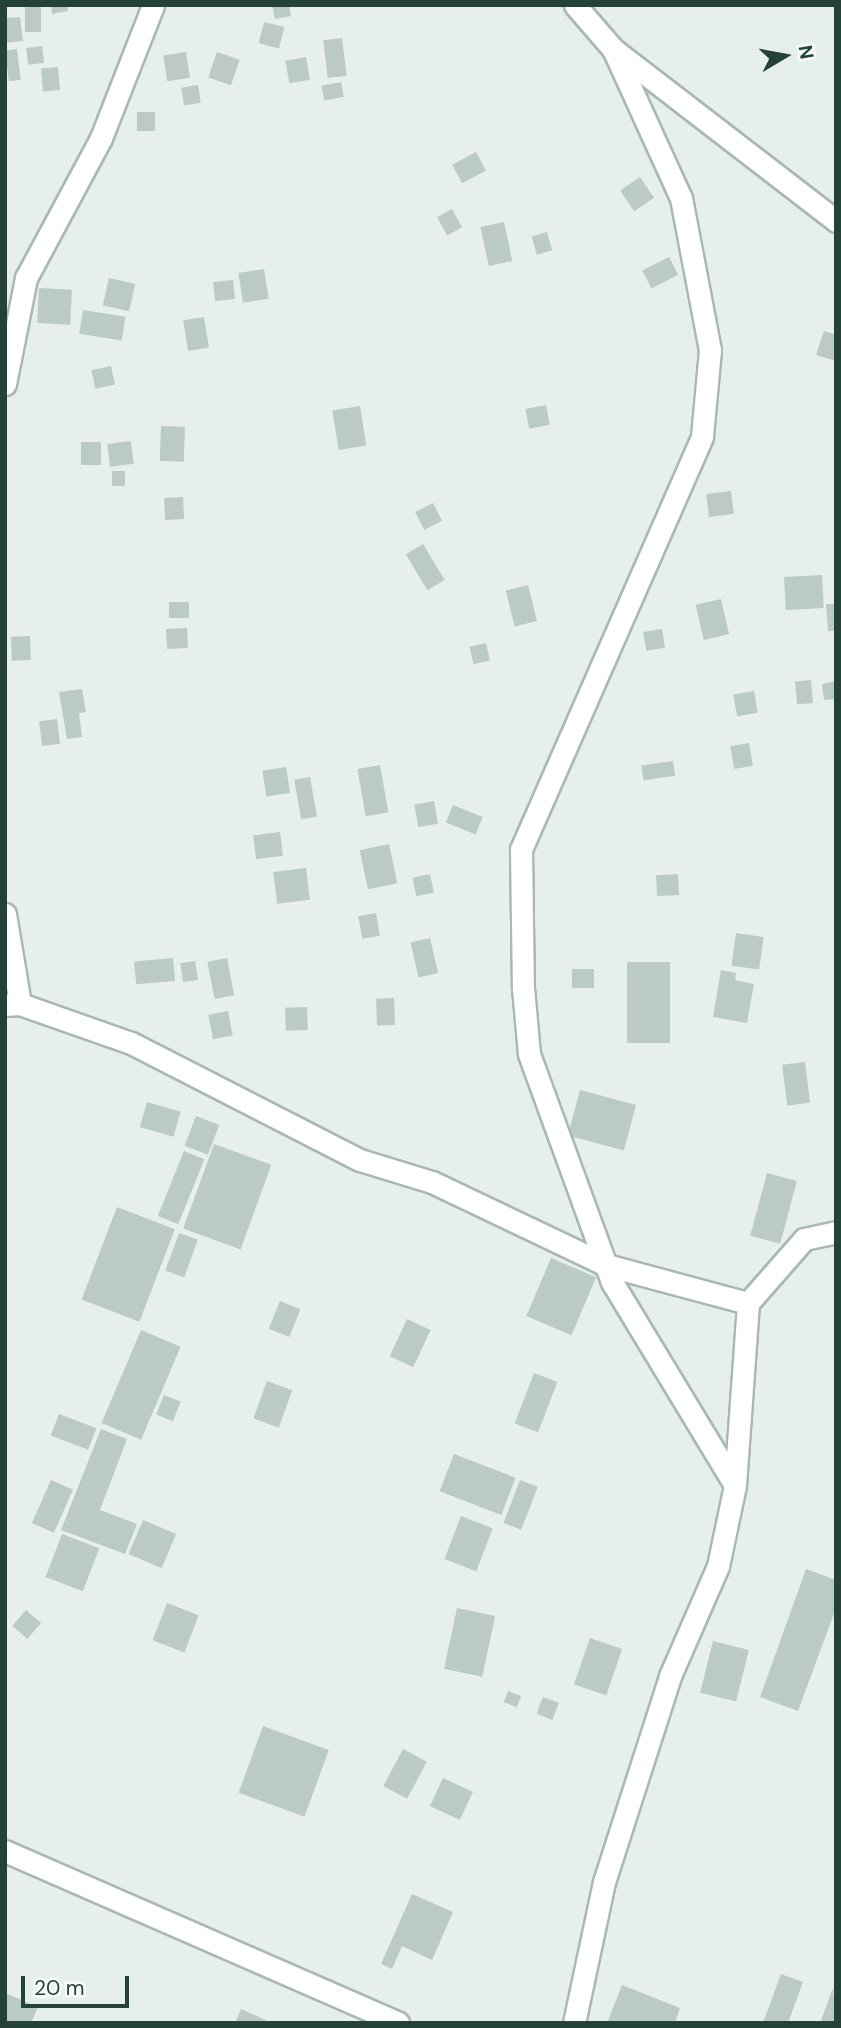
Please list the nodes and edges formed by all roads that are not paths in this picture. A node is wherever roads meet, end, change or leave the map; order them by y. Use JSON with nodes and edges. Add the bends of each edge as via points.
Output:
{"nodes":[{"id":1,"x":153,"y":5,"type":"edge"},
{"id":2,"x":575,"y":5,"type":"edge"},
{"id":3,"x":613,"y":49,"type":"junction"},
{"id":4,"x":836,"y":221,"type":"edge"},
{"id":5,"x":5,"y":384,"type":"edge"},
{"id":6,"x":5,"y":914,"type":"edge"},
{"id":7,"x":13,"y":1004,"type":"edge"},
{"id":8,"x":836,"y":1232,"type":"edge"},
{"id":9,"x":606,"y":1265,"type":"junction"},
{"id":10,"x":748,"y":1303,"type":"junction"},
{"id":11,"x":735,"y":1485,"type":"junction"},
{"id":12,"x":5,"y":1851,"type":"edge"},
{"id":13,"x":397,"y":2023,"type":"edge"},
{"id":14,"x":574,"y":2023,"type":"edge"}],
"edges":[{"from":1,"to":5,"type":"street","via":[[101,138],[26,278]]},
{"from":2,"to":3,"type":"street"},
{"from":3,"to":4,"type":"street"},
{"from":3,"to":9,"type":"street","via":[[681,198],[710,350],[702,437],[651,543],[521,849],[528,1054]]},
{"from":6,"to":7,"type":"street"},
{"from":7,"to":9,"type":"street","via":[[131,1043],[360,1160],[432,1182]]},
{"from":8,"to":10,"type":"street","via":[[804,1239]]},
{"from":9,"to":10,"type":"street"},
{"from":9,"to":11,"type":"street"},
{"from":10,"to":11,"type":"street"},
{"from":11,"to":14,"type":"street","via":[[718,1566],[670,1676],[604,1882]]},
{"from":12,"to":13,"type":"street"}]}
